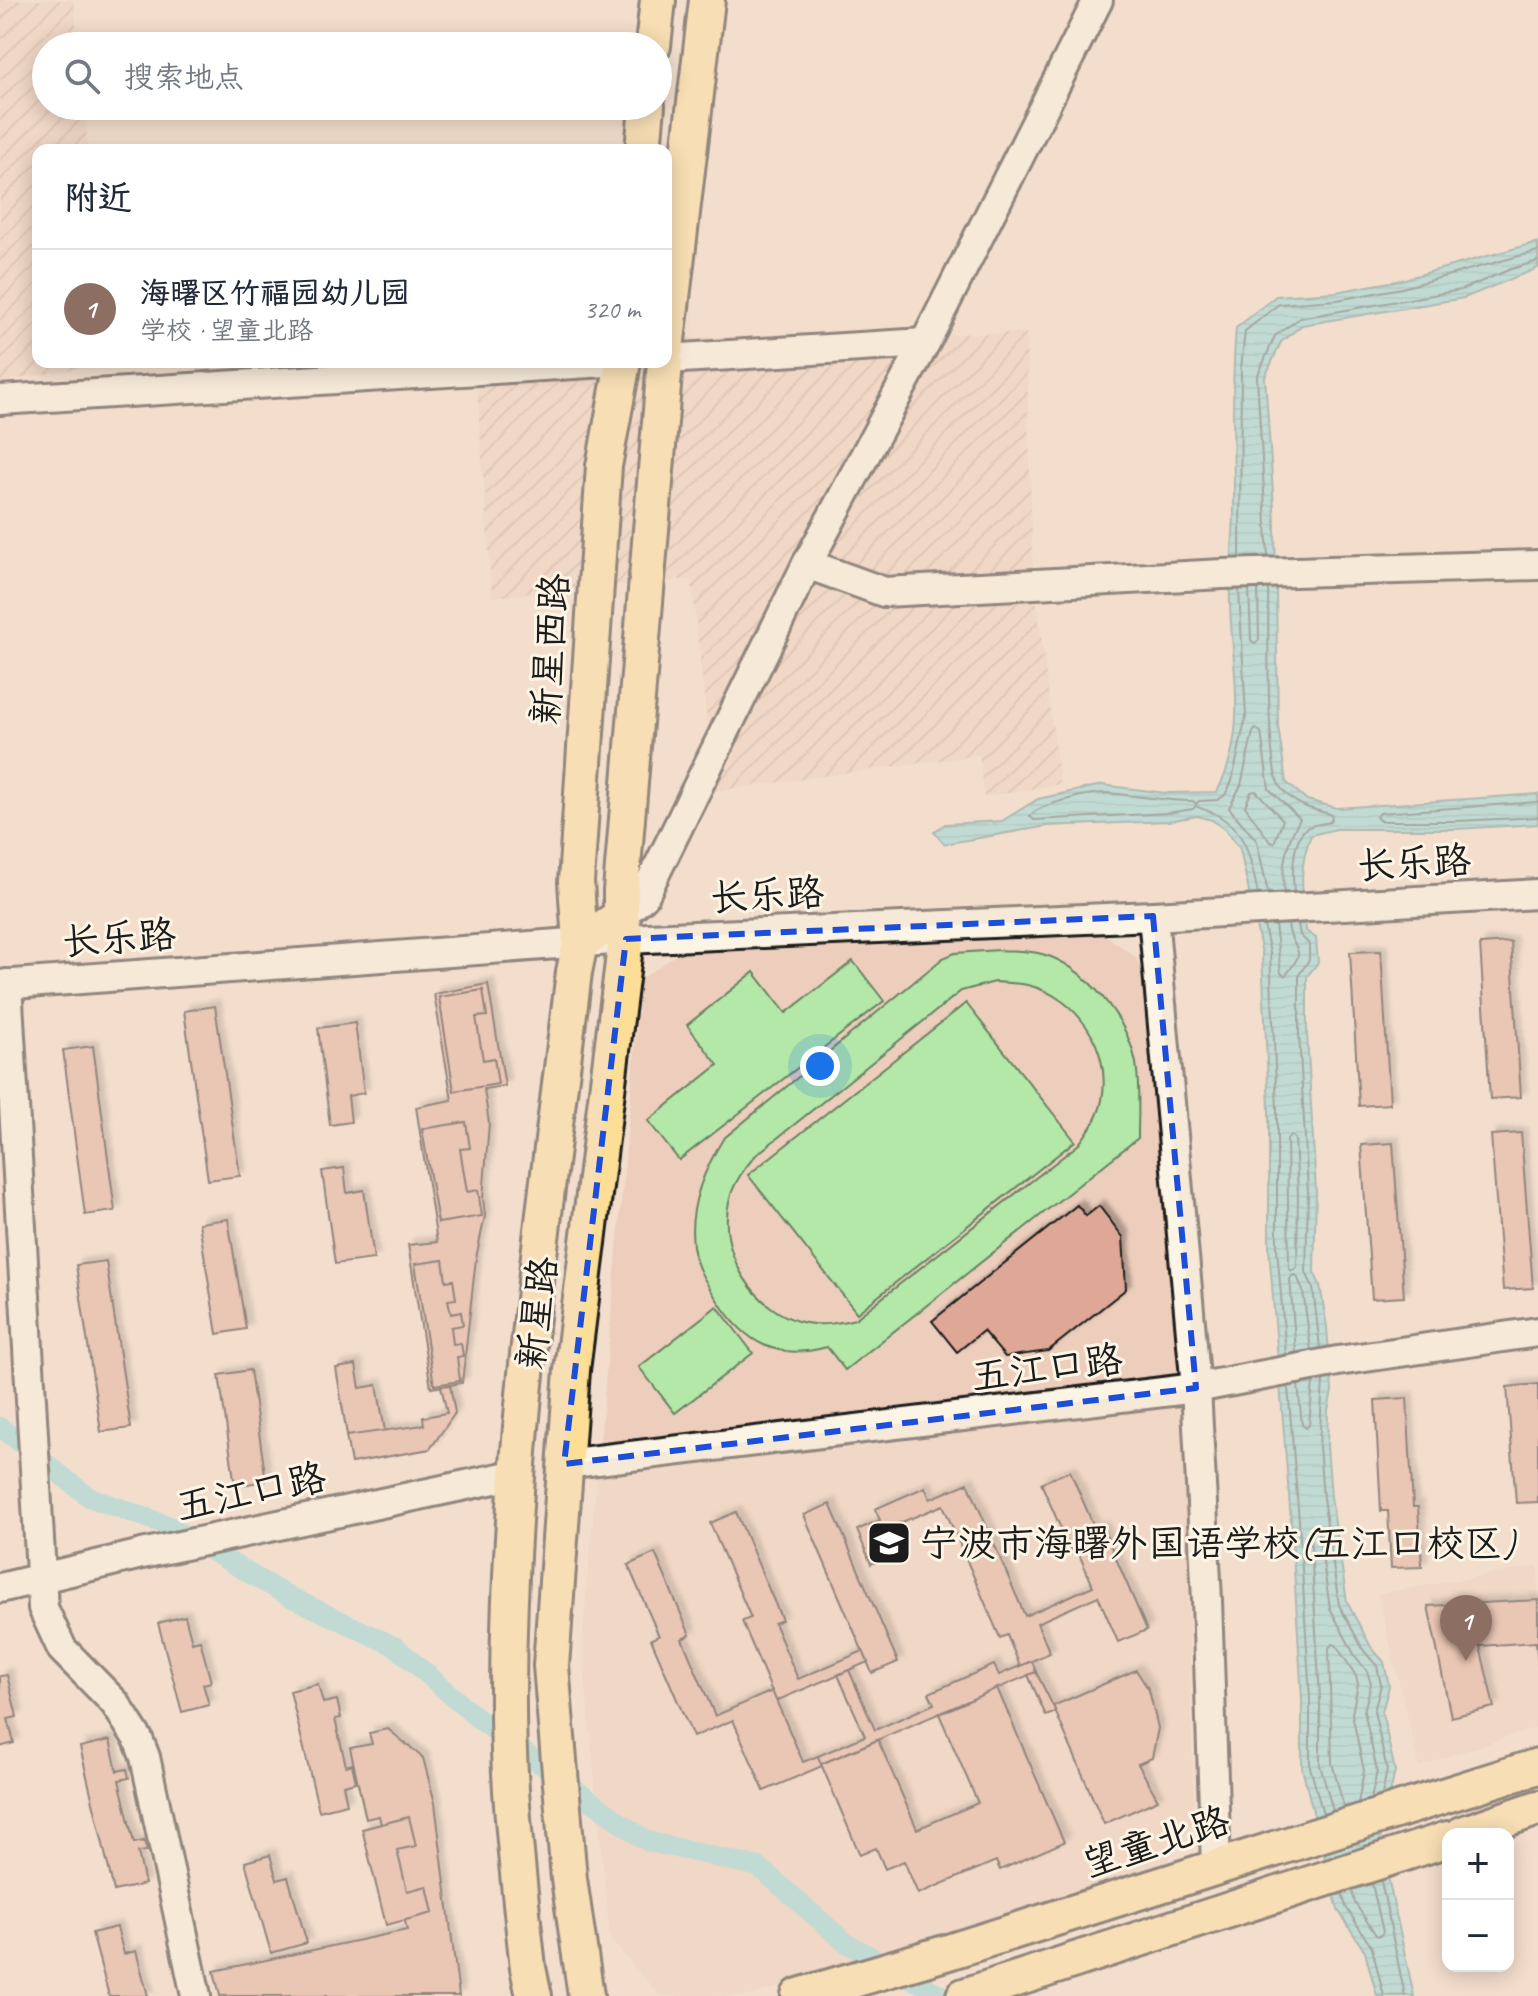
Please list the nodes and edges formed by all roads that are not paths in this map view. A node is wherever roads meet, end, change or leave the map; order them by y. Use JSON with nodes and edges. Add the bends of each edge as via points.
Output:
{"nodes":[{"id":1,"x":658,"y":0,"type":"edge"},
{"id":2,"x":707,"y":0,"type":"edge"},
{"id":3,"x":1098,"y":0,"type":"edge"},
{"id":4,"x":655,"y":32,"type":"edge"},
{"id":5,"x":646,"y":120,"type":"edge"},
{"id":6,"x":644,"y":144,"type":"edge"},
{"id":7,"x":672,"y":298,"type":"edge"},
{"id":8,"x":925,"y":343,"type":"junction"},
{"id":9,"x":672,"y":360,"type":"edge"},
{"id":10,"x":510,"y":368,"type":"edge"},
{"id":11,"x":622,"y":368,"type":"edge"},
{"id":12,"x":664,"y":368,"type":"edge"},
{"id":13,"x":0,"y":400,"type":"edge"},
{"id":14,"x":807,"y":564,"type":"junction"},
{"id":15,"x":1538,"y":565,"type":"edge"},
{"id":16,"x":1538,"y":894,"type":"edge"},
{"id":17,"x":1153,"y":916,"type":"junction"},
{"id":18,"x":624,"y":928,"type":"junction"},
{"id":19,"x":580,"y":943,"type":"junction"},
{"id":20,"x":3,"y":985,"type":"edge"},
{"id":21,"x":1538,"y":1332,"type":"edge"},
{"id":22,"x":1196,"y":1388,"type":"junction"},
{"id":23,"x":564,"y":1464,"type":"junction"},
{"id":24,"x":518,"y":1474,"type":"junction"},
{"id":25,"x":42,"y":1578,"type":"junction"},
{"id":26,"x":0,"y":1588,"type":"edge"},
{"id":27,"x":1538,"y":1766,"type":"edge"},
{"id":28,"x":1538,"y":1808,"type":"edge"},
{"id":29,"x":1480,"y":1828,"type":"edge"},
{"id":30,"x":1442,"y":1841,"type":"edge"},
{"id":31,"x":1216,"y":1867,"type":"junction"},
{"id":32,"x":196,"y":1996,"type":"edge"},
{"id":33,"x":534,"y":1996,"type":"edge"},
{"id":34,"x":586,"y":1996,"type":"edge"},
{"id":35,"x":799,"y":1996,"type":"edge"},
{"id":36,"x":964,"y":1996,"type":"edge"}],
"edges":[{"from":1,"to":4,"type":"main road"},
{"from":2,"to":7,"type":"main road"},
{"from":3,"to":8,"type":"street"},
{"from":5,"to":6,"type":"main road"},
{"from":8,"to":9,"type":"street"},
{"from":8,"to":14,"type":"street"},
{"from":10,"to":13,"type":"street"},
{"from":11,"to":19,"type":"main road","name":"新星西路","via":[[604,466],[576,882]]},
{"from":12,"to":18,"type":"main road","via":[[624,860]]},
{"from":14,"to":15,"type":"street","via":[[884,592],[1223,574]]},
{"from":14,"to":18,"type":"street"},
{"from":16,"to":17,"type":"street","name":"长乐路"},
{"from":17,"to":18,"type":"street","name":"长乐路"},
{"from":17,"to":22,"type":"street"},
{"from":18,"to":19,"type":"main road"},
{"from":18,"to":23,"type":"main road","name":"新星路"},
{"from":19,"to":20,"type":"street","name":"长乐路"},
{"from":19,"to":24,"type":"main road","name":"新星西路","via":[[529,1328]]},
{"from":20,"to":25,"type":"street"},
{"from":21,"to":22,"type":"street","name":"五江口路"},
{"from":22,"to":23,"type":"street","name":"五江口路"},
{"from":22,"to":31,"type":"street"},
{"from":23,"to":34,"type":"main road","name":"新星路","via":[[551,1666],[569,1879]]},
{"from":24,"to":25,"type":"street","name":"五江口路"},
{"from":24,"to":33,"type":"main road","name":"新星西路","via":[[508,1691],[510,1790]]},
{"from":25,"to":26,"type":"street","name":"五江口路"},
{"from":25,"to":32,"type":"street","via":[[43,1608],[62,1649],[115,1703],[145,1757]]},
{"from":27,"to":31,"type":"main road","name":"望童北路"},
{"from":28,"to":29,"type":"main road"},
{"from":30,"to":36,"type":"main road"},
{"from":31,"to":35,"type":"main road","name":"望童北路"}]}
